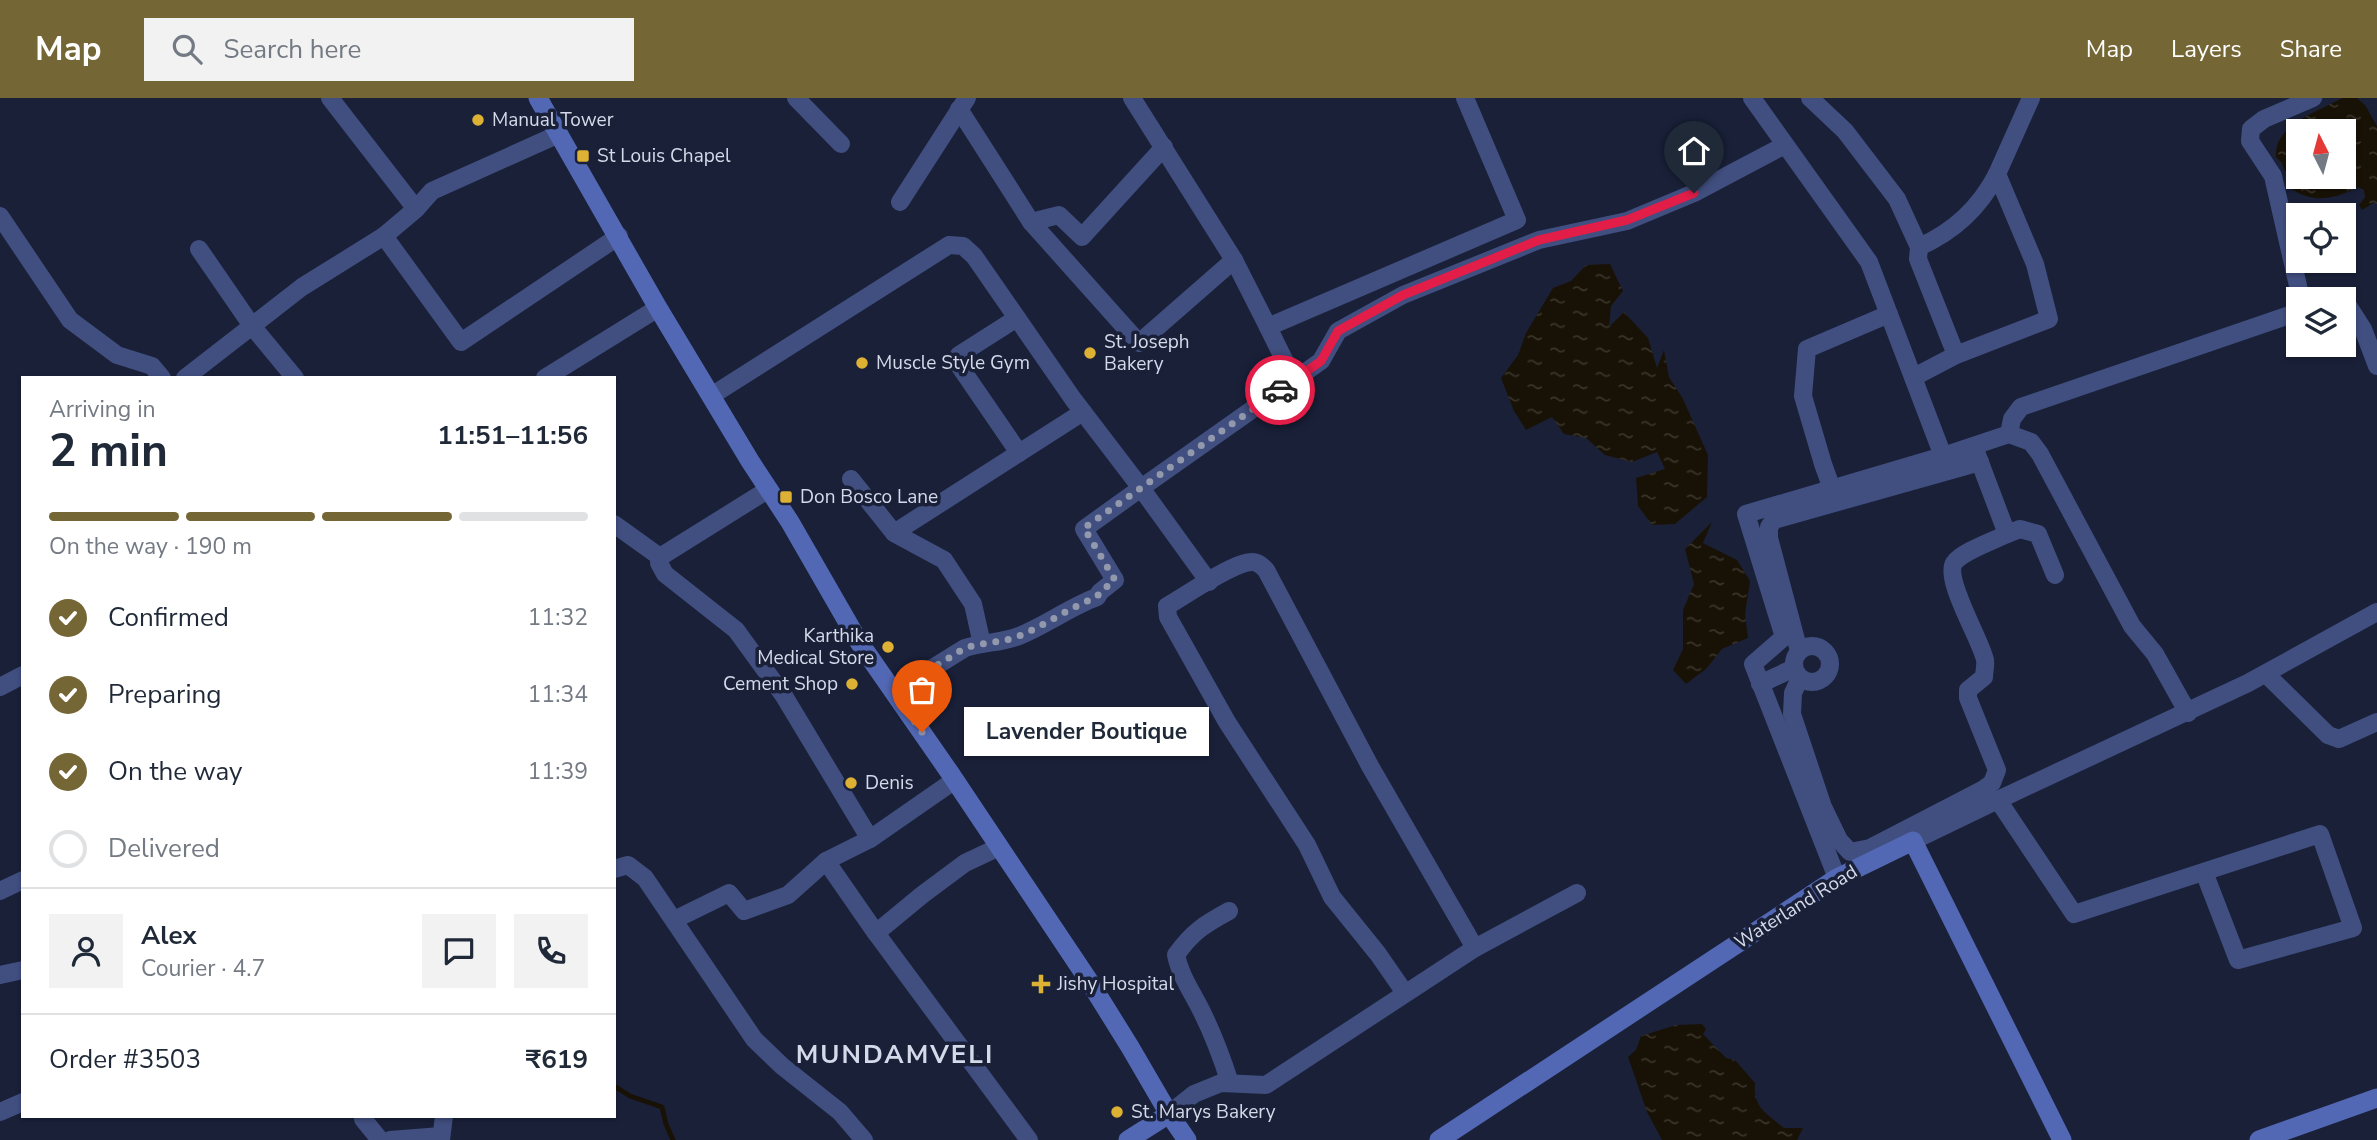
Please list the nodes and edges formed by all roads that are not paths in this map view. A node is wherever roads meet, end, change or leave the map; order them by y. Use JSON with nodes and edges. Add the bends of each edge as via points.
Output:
{"nodes":[{"id":1,"x":330,"y":98,"type":"edge"},
{"id":2,"x":538,"y":98,"type":"edge"},
{"id":3,"x":796,"y":98,"type":"edge"},
{"id":4,"x":1132,"y":98,"type":"edge"},
{"id":5,"x":1465,"y":98,"type":"edge"},
{"id":6,"x":1752,"y":98,"type":"edge"},
{"id":7,"x":1810,"y":98,"type":"edge"},
{"id":8,"x":2031,"y":98,"type":"edge"},
{"id":9,"x":2313,"y":98,"type":"edge"},
{"id":10,"x":963,"y":104,"type":"edge"},
{"id":11,"x":559,"y":134,"type":"junction"},
{"id":12,"x":841,"y":144,"type":"dead end"},
{"id":13,"x":1785,"y":145,"type":"junction"},
{"id":14,"x":1164,"y":147,"type":"junction"},
{"id":15,"x":1997,"y":173,"type":"junction"},
{"id":16,"x":900,"y":202,"type":"dead end"},
{"id":17,"x":416,"y":209,"type":"junction"},
{"id":18,"x":0,"y":216,"type":"edge"},
{"id":19,"x":1031,"y":222,"type":"junction"},
{"id":20,"x":383,"y":236,"type":"junction"},
{"id":21,"x":619,"y":236,"type":"junction"},
{"id":22,"x":1919,"y":247,"type":"junction"},
{"id":23,"x":199,"y":249,"type":"dead end"},
{"id":24,"x":1234,"y":260,"type":"junction"},
{"id":25,"x":2298,"y":287,"type":"edge"},
{"id":26,"x":658,"y":308,"type":"junction"},
{"id":27,"x":1889,"y":314,"type":"junction"},
{"id":28,"x":2286,"y":316,"type":"edge"},
{"id":29,"x":1017,"y":318,"type":"junction"},
{"id":30,"x":2356,"y":318,"type":"edge"},
{"id":31,"x":252,"y":326,"type":"junction"},
{"id":32,"x":1268,"y":327,"type":"junction"},
{"id":33,"x":1956,"y":355,"type":"junction"},
{"id":34,"x":2377,"y":366,"type":"edge"},
{"id":35,"x":160,"y":376,"type":"edge"},
{"id":36,"x":188,"y":376,"type":"edge"},
{"id":37,"x":293,"y":376,"type":"edge"},
{"id":38,"x":548,"y":376,"type":"edge"},
{"id":39,"x":1914,"y":377,"type":"junction"},
{"id":40,"x":1294,"y":380,"type":"junction"},
{"id":41,"x":712,"y":396,"type":"junction"},
{"id":42,"x":1083,"y":412,"type":"junction"},
{"id":43,"x":2009,"y":434,"type":"junction"},
{"id":44,"x":1019,"y":453,"type":"junction"},
{"id":45,"x":1977,"y":454,"type":"junction"},
{"id":46,"x":1943,"y":456,"type":"junction"},
{"id":47,"x":851,"y":480,"type":"dead end"},
{"id":48,"x":1141,"y":488,"type":"junction"},
{"id":49,"x":768,"y":489,"type":"junction"},
{"id":50,"x":1832,"y":489,"type":"junction"},
{"id":51,"x":616,"y":525,"type":"edge"},
{"id":52,"x":894,"y":533,"type":"junction"},
{"id":53,"x":2007,"y":534,"type":"junction"},
{"id":54,"x":660,"y":557,"type":"junction"},
{"id":55,"x":2055,"y":575,"type":"dead end"},
{"id":56,"x":1209,"y":582,"type":"junction"},
{"id":57,"x":2377,"y":612,"type":"edge"},
{"id":58,"x":982,"y":644,"type":"junction"},
{"id":59,"x":1797,"y":665,"type":"junction"},
{"id":60,"x":2266,"y":674,"type":"junction"},
{"id":61,"x":21,"y":676,"type":"edge"},
{"id":62,"x":1760,"y":684,"type":"junction"},
{"id":63,"x":0,"y":687,"type":"edge"},
{"id":64,"x":894,"y":692,"type":"junction"},
{"id":65,"x":2188,"y":713,"type":"junction"},
{"id":66,"x":2377,"y":722,"type":"edge"},
{"id":67,"x":955,"y":780,"type":"junction"},
{"id":68,"x":1998,"y":800,"type":"junction"},
{"id":69,"x":870,"y":839,"type":"junction"},
{"id":70,"x":1913,"y":841,"type":"junction"},
{"id":71,"x":999,"y":847,"type":"junction"},
{"id":72,"x":826,"y":861,"type":"junction"},
{"id":73,"x":616,"y":868,"type":"edge"},
{"id":74,"x":2204,"y":872,"type":"junction"},
{"id":75,"x":1837,"y":878,"type":"junction"},
{"id":76,"x":21,"y":881,"type":"edge"},
{"id":77,"x":0,"y":891,"type":"edge"},
{"id":78,"x":1577,"y":892,"type":"dead end"},
{"id":79,"x":1229,"y":911,"type":"dead end"},
{"id":80,"x":674,"y":920,"type":"junction"},
{"id":81,"x":876,"y":933,"type":"junction"},
{"id":82,"x":1475,"y":948,"type":"junction"},
{"id":83,"x":21,"y":970,"type":"edge"},
{"id":84,"x":0,"y":975,"type":"edge"},
{"id":85,"x":1405,"y":993,"type":"junction"},
{"id":86,"x":1230,"y":1083,"type":"junction"},
{"id":87,"x":2377,"y":1098,"type":"edge"},
{"id":88,"x":21,"y":1103,"type":"edge"},
{"id":89,"x":0,"y":1112,"type":"edge"},
{"id":90,"x":1168,"y":1114,"type":"junction"},
{"id":91,"x":444,"y":1118,"type":"edge"},
{"id":92,"x":363,"y":1119,"type":"dead end"},
{"id":93,"x":441,"y":1138,"type":"edge"},
{"id":94,"x":380,"y":1140,"type":"edge"},
{"id":95,"x":390,"y":1140,"type":"edge"},
{"id":96,"x":864,"y":1140,"type":"edge"},
{"id":97,"x":1029,"y":1140,"type":"edge"},
{"id":98,"x":1128,"y":1140,"type":"edge"},
{"id":99,"x":1187,"y":1140,"type":"edge"},
{"id":100,"x":1439,"y":1140,"type":"edge"},
{"id":101,"x":2062,"y":1140,"type":"edge"},
{"id":102,"x":2259,"y":1140,"type":"edge"}],
"edges":[{"from":1,"to":17,"type":"street"},
{"from":2,"to":11,"type":"main road"},
{"from":3,"to":12,"type":"street"},
{"from":4,"to":14,"type":"street"},
{"from":5,"to":32,"type":"street","via":[[1517,220]]},
{"from":6,"to":13,"type":"street"},
{"from":7,"to":22,"type":"street","via":[[1845,131],[1897,199]]},
{"from":8,"to":15,"type":"street"},
{"from":9,"to":25,"type":"street","via":[[2264,119],[2251,129],[2250,141],[2273,176]]},
{"from":10,"to":16,"type":"street"},
{"from":10,"to":19,"type":"street"},
{"from":11,"to":17,"type":"street","via":[[432,191]]},
{"from":11,"to":21,"type":"main road"},
{"from":13,"to":27,"type":"street","via":[[1869,262]]},
{"from":13,"to":40,"type":"street","via":[[1694,193],[1627,220],[1539,240],[1403,295],[1338,331],[1321,361]]},
{"from":14,"to":19,"type":"street","via":[[1083,237],[1059,215]]},
{"from":14,"to":24,"type":"street"},
{"from":15,"to":22,"type":"street","via":[[1986,194],[1957,225]]},
{"from":15,"to":33,"type":"street","via":[[2035,264],[2049,319]]},
{"from":17,"to":20,"type":"street"},
{"from":18,"to":35,"type":"street","via":[[71,320],[117,355],[152,366]]},
{"from":19,"to":24,"type":"street","via":[[1139,343]]},
{"from":20,"to":21,"type":"street","via":[[461,342]]},
{"from":20,"to":31,"type":"street","via":[[302,287]]},
{"from":21,"to":26,"type":"main road"},
{"from":22,"to":33,"type":"street","via":[[1918,259]]},
{"from":23,"to":31,"type":"street"},
{"from":24,"to":32,"type":"street"},
{"from":26,"to":38,"type":"street"},
{"from":26,"to":41,"type":"main road"},
{"from":27,"to":39,"type":"street"},
{"from":27,"to":50,"type":"street","via":[[1807,349],[1803,396]]},
{"from":28,"to":43,"type":"street","via":[[2021,407]]},
{"from":29,"to":41,"type":"street","via":[[974,256],[963,246],[949,245]]},
{"from":29,"to":42,"type":"street"},
{"from":29,"to":44,"type":"street","via":[[958,355],[956,361]]},
{"from":30,"to":34,"type":"street"},
{"from":31,"to":36,"type":"street"},
{"from":31,"to":37,"type":"street"},
{"from":32,"to":40,"type":"street"},
{"from":33,"to":39,"type":"street"},
{"from":39,"to":46,"type":"street"},
{"from":40,"to":48,"type":"street"},
{"from":41,"to":49,"type":"main road"},
{"from":42,"to":44,"type":"street"},
{"from":42,"to":48,"type":"street"},
{"from":43,"to":45,"type":"street"},
{"from":43,"to":65,"type":"street","via":[[2031,442],[2040,454],[2132,626],[2155,654]]},
{"from":44,"to":52,"type":"street"},
{"from":45,"to":46,"type":"street"},
{"from":45,"to":53,"type":"street"},
{"from":45,"to":59,"type":"street","via":[[1774,520],[1769,538]]},
{"from":46,"to":50,"type":"street"},
{"from":47,"to":52,"type":"street"},
{"from":48,"to":56,"type":"street"},
{"from":48,"to":58,"type":"street","via":[[1084,528],[1115,580],[1107,588],[1030,631]]},
{"from":49,"to":54,"type":"street"},
{"from":49,"to":64,"type":"main road"},
{"from":50,"to":62,"type":"street","via":[[1746,514],[1784,637],[1753,664]]},
{"from":51,"to":54,"type":"street"},
{"from":52,"to":58,"type":"street","via":[[944,560],[973,604]]},
{"from":53,"to":55,"type":"street","via":[[2020,529],[2038,534]]},
{"from":53,"to":59,"type":"street","via":[[1962,556],[1952,570],[1985,661],[1984,677],[1968,690],[1997,770],[1992,783],[1982,790],[1870,848],[1850,852],[1823,807],[1792,714]]},
{"from":54,"to":69,"type":"street","via":[[664,574],[736,630],[783,696]]},
{"from":56,"to":82,"type":"street","via":[[1251,562],[1266,570],[1370,766]]},
{"from":56,"to":85,"type":"street","via":[[1167,606],[1168,617],[1227,722],[1307,845],[1332,897]]},
{"from":57,"to":60,"type":"street"},
{"from":58,"to":64,"type":"street","via":[[965,648]]},
{"from":59,"to":62,"type":"street"},
{"from":60,"to":65,"type":"street"},
{"from":60,"to":66,"type":"street","via":[[2329,735],[2339,739]]},
{"from":61,"to":63,"type":"street"},
{"from":62,"to":75,"type":"street"},
{"from":64,"to":67,"type":"main road"},
{"from":65,"to":68,"type":"street"},
{"from":67,"to":69,"type":"street"},
{"from":67,"to":71,"type":"main road"},
{"from":68,"to":70,"type":"street"},
{"from":68,"to":74,"type":"street","via":[[2074,914]]},
{"from":69,"to":72,"type":"street"},
{"from":70,"to":75,"type":"main road","name":"Waterland Road"},
{"from":70,"to":101,"type":"main road"},
{"from":71,"to":81,"type":"street","via":[[965,863]]},
{"from":71,"to":90,"type":"main road","via":[[1096,992]]},
{"from":72,"to":80,"type":"street","via":[[788,895],[744,911],[729,893]]},
{"from":72,"to":81,"type":"street"},
{"from":73,"to":80,"type":"street","via":[[628,865],[645,877]]},
{"from":74,"to":74,"type":"street","via":[[2320,834],[2353,928],[2238,960]]},
{"from":75,"to":100,"type":"main road","name":"Waterland Road"},
{"from":76,"to":77,"type":"street"},
{"from":78,"to":82,"type":"street"},
{"from":79,"to":86,"type":"street","via":[[1188,937],[1176,955],[1179,970],[1218,1044]]},
{"from":80,"to":96,"type":"street","via":[[754,1039],[840,1112]]},
{"from":81,"to":97,"type":"street"},
{"from":82,"to":85,"type":"street"},
{"from":83,"to":84,"type":"street"},
{"from":85,"to":86,"type":"street","via":[[1266,1085]]},
{"from":86,"to":90,"type":"street","via":[[1206,1087]]},
{"from":87,"to":102,"type":"main road"},
{"from":88,"to":89,"type":"street"},
{"from":90,"to":98,"type":"main road"},
{"from":90,"to":99,"type":"main road"},
{"from":91,"to":93,"type":"street"},
{"from":92,"to":94,"type":"street"},
{"from":93,"to":95,"type":"street"}]}
